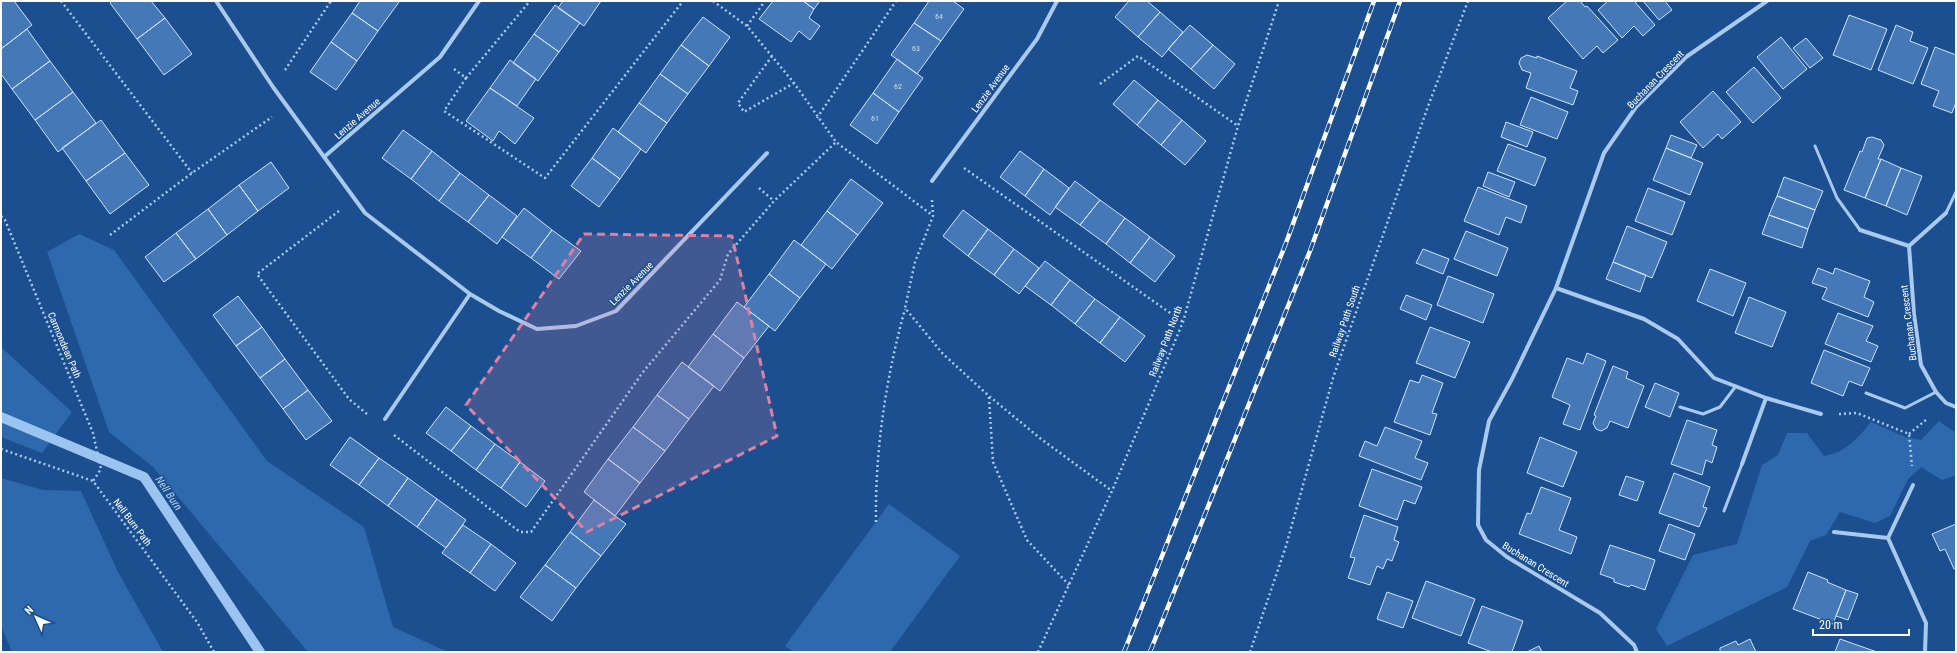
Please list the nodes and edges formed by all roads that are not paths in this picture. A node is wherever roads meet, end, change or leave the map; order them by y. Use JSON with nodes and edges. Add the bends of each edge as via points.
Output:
{"nodes":[{"id":1,"x":216,"y":1,"type":"edge"},
{"id":2,"x":479,"y":1,"type":"edge"},
{"id":3,"x":1057,"y":1,"type":"edge"},
{"id":4,"x":1767,"y":1,"type":"edge"},
{"id":5,"x":1815,"y":146,"type":"dead end"},
{"id":6,"x":767,"y":153,"type":"dead end"},
{"id":7,"x":324,"y":157,"type":"junction"},
{"id":8,"x":932,"y":181,"type":"dead end"},
{"id":9,"x":1956,"y":192,"type":"edge"},
{"id":10,"x":1946,"y":213,"type":"joint"},
{"id":11,"x":1860,"y":230,"type":"joint"},
{"id":12,"x":1909,"y":246,"type":"junction"},
{"id":13,"x":1556,"y":288,"type":"junction"},
{"id":14,"x":470,"y":294,"type":"junction"},
{"id":15,"x":1736,"y":386,"type":"junction"},
{"id":16,"x":1936,"y":392,"type":"junction"},
{"id":17,"x":1866,"y":393,"type":"dead end"},
{"id":18,"x":1766,"y":398,"type":"junction"},
{"id":19,"x":1680,"y":407,"type":"dead end"},
{"id":20,"x":1956,"y":408,"type":"edge"},
{"id":21,"x":1820,"y":414,"type":"road end"},
{"id":22,"x":385,"y":419,"type":"road end"},
{"id":23,"x":1742,"y":464,"type":"joint"},
{"id":24,"x":1913,"y":485,"type":"road end"},
{"id":25,"x":1724,"y":511,"type":"dead end"},
{"id":26,"x":1834,"y":532,"type":"dead end"},
{"id":27,"x":1888,"y":538,"type":"junction"},
{"id":28,"x":1637,"y":652,"type":"edge"},
{"id":29,"x":1925,"y":652,"type":"edge"}],
"edges":[{"from":1,"to":7,"type":"street","name":"Lenzie Avenue","via":[[273,87]]},
{"from":2,"to":7,"type":"street","name":"Lenzie Avenue","via":[[440,57]]},
{"from":3,"to":8,"type":"street","name":"Lenzie Avenue","via":[[1037,39]]},
{"from":4,"to":13,"type":"street","name":"Buchanan Crescent","via":[[1686,56],[1636,107],[1604,153]]},
{"from":5,"to":11,"type":"lane","via":[[1837,198]]},
{"from":6,"to":14,"type":"street","name":"Lenzie Avenue","via":[[616,311],[576,326],[537,328],[499,311]]},
{"from":7,"to":14,"type":"street","name":"Lenzie Avenue","via":[[365,212]]},
{"from":9,"to":10,"type":"lane"},
{"from":10,"to":12,"type":"street"},
{"from":11,"to":12,"type":"street"},
{"from":12,"to":16,"type":"street","name":"Buchanan Crescent","via":[[1921,365]]},
{"from":13,"to":15,"type":"street","via":[[1644,319],[1678,339],[1714,378]]},
{"from":13,"to":28,"type":"street","name":"Buchanan Crescent","via":[[1512,380],[1489,421],[1479,470],[1478,525],[1486,540],[1507,557],[1600,613],[1634,645]]},
{"from":14,"to":22,"type":"street"},
{"from":15,"to":18,"type":"street"},
{"from":15,"to":19,"type":"lane","via":[[1720,407],[1703,414]]},
{"from":16,"to":17,"type":"lane","via":[[1905,408]]},
{"from":16,"to":20,"type":"street","name":"Buchanan Crescent","via":[[1946,403]]},
{"from":18,"to":21,"type":"street"},
{"from":18,"to":23,"type":"street"},
{"from":23,"to":25,"type":"lane"},
{"from":24,"to":27,"type":"street"},
{"from":26,"to":27,"type":"street"},
{"from":27,"to":29,"type":"street","via":[[1926,623]]}]}
